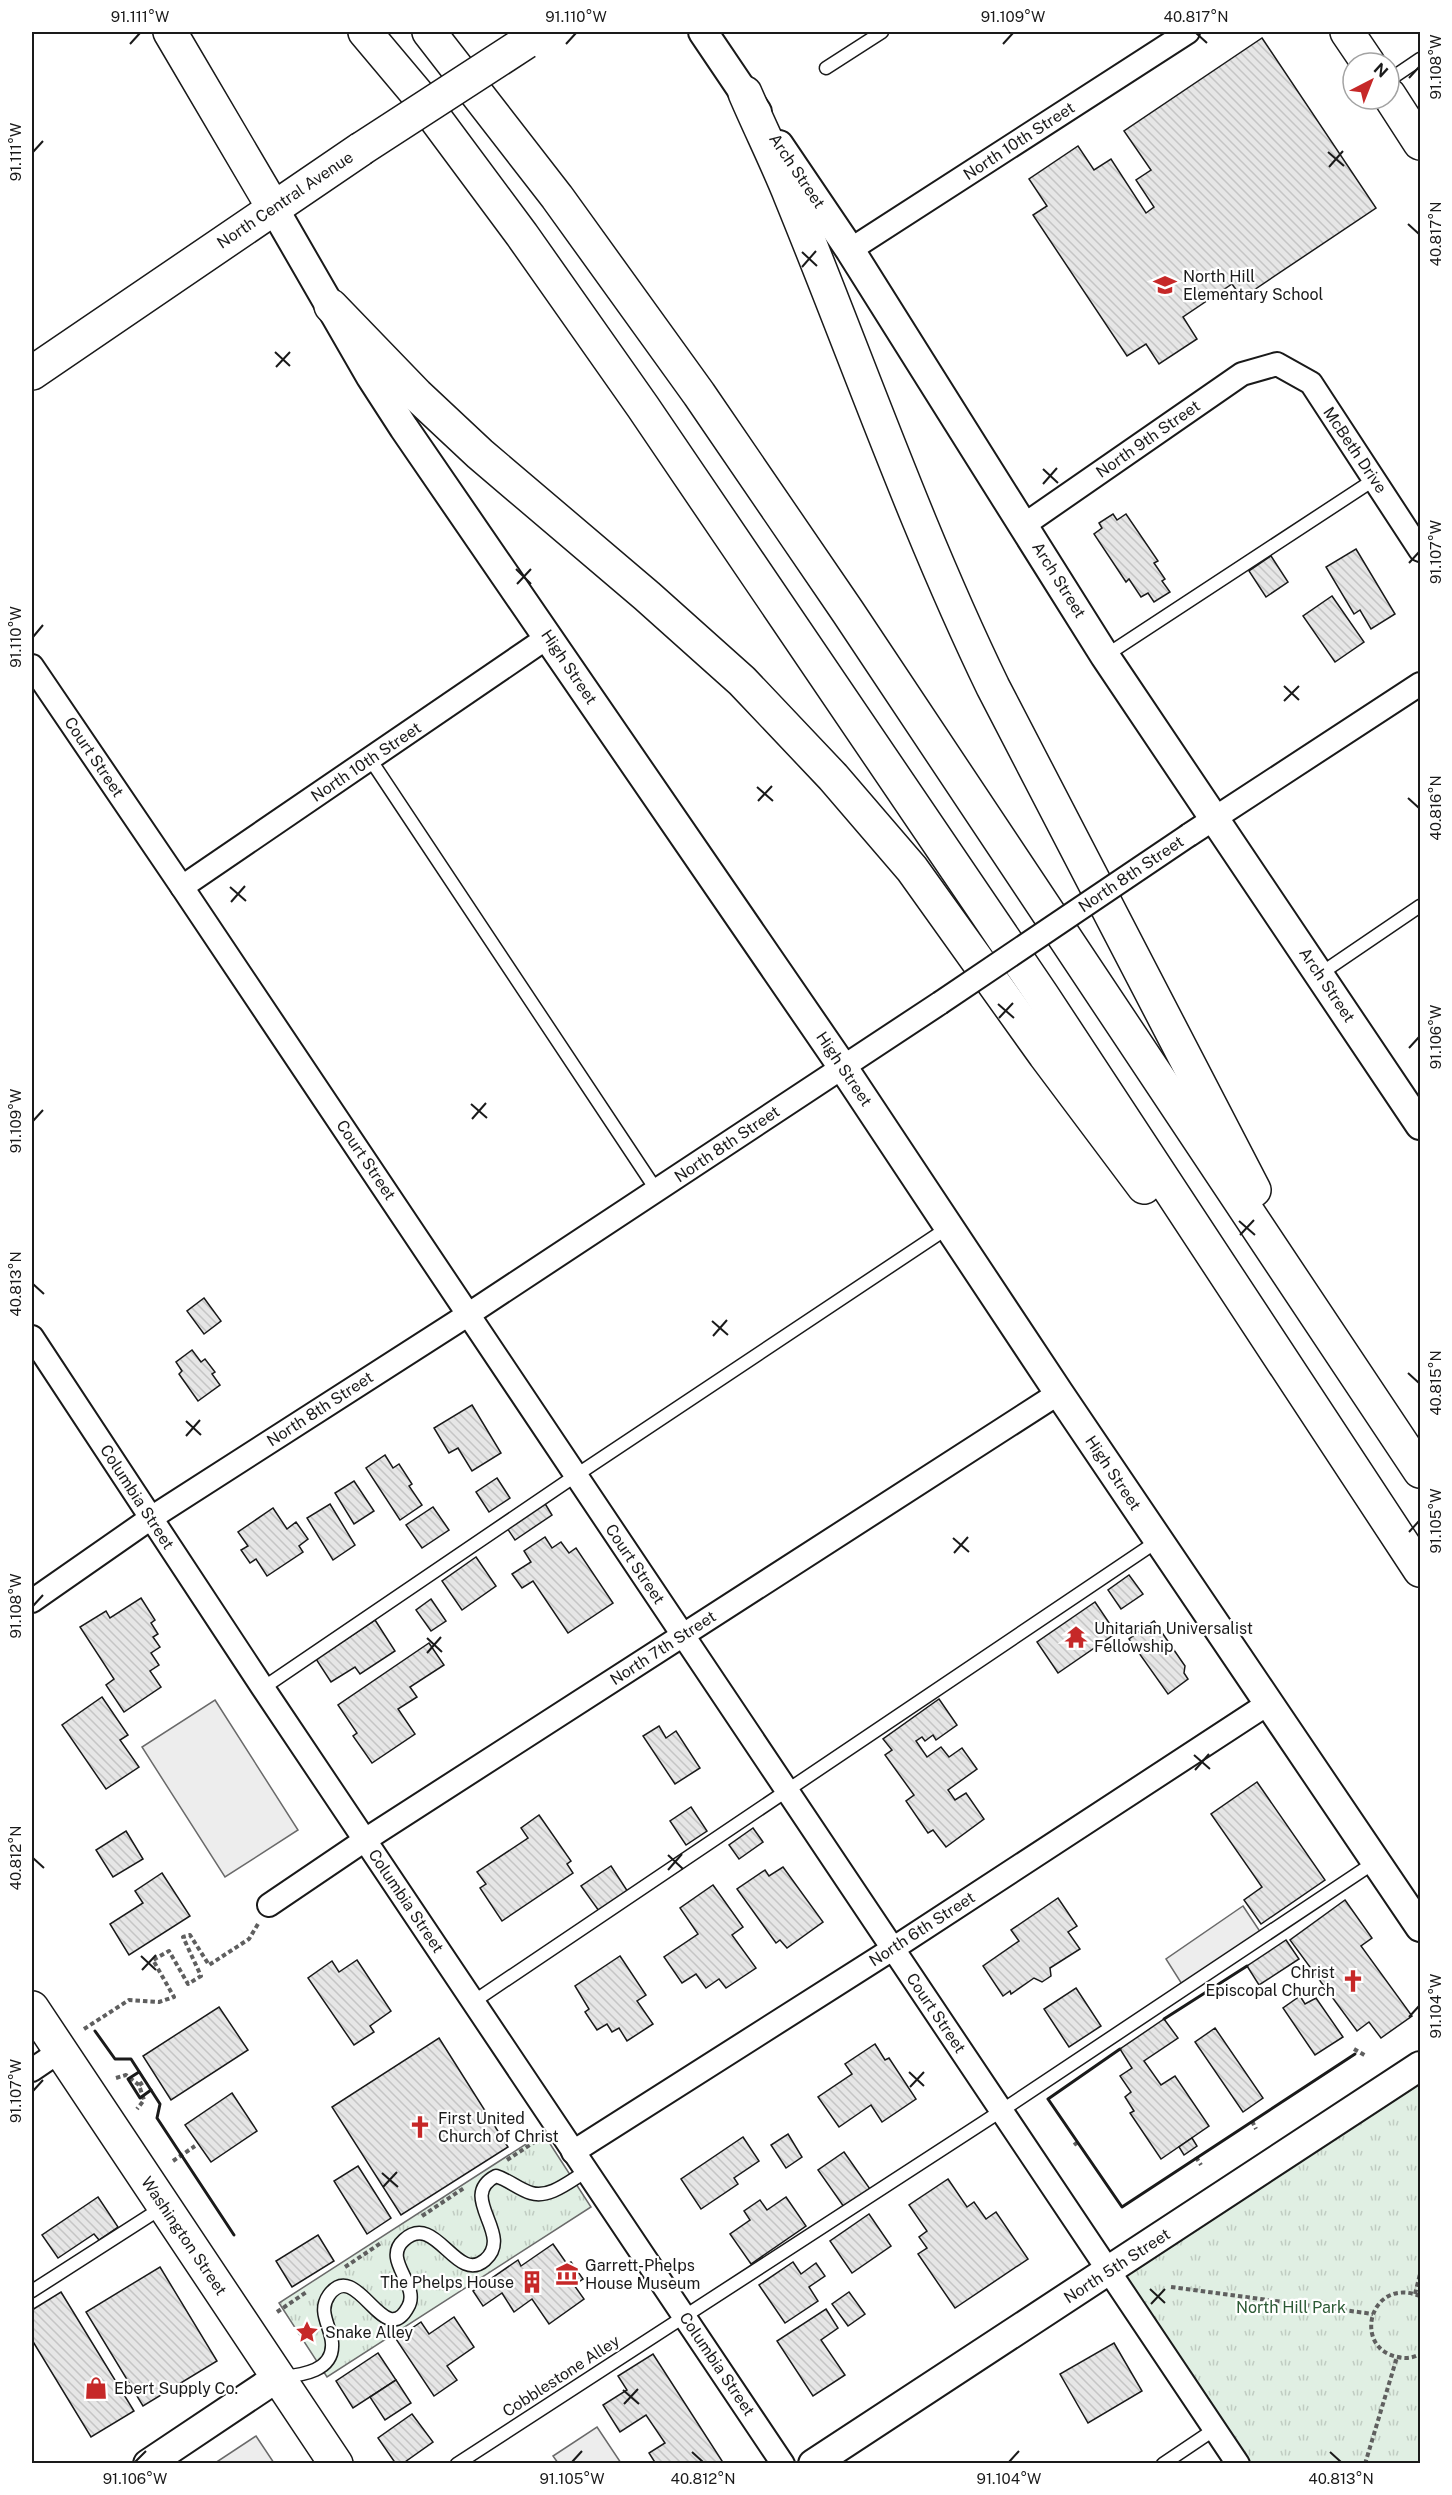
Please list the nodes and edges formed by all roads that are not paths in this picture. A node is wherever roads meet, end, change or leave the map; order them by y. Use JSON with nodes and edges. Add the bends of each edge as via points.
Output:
{"nodes":[{"id":1,"x":170,"y":32,"type":"edge"},
{"id":2,"x":365,"y":32,"type":"edge"},
{"id":3,"x":429,"y":32,"type":"edge"},
{"id":4,"x":703,"y":32,"type":"edge"},
{"id":5,"x":882,"y":32,"type":"edge"},
{"id":6,"x":1188,"y":32,"type":"edge"},
{"id":7,"x":1347,"y":32,"type":"edge"},
{"id":8,"x":534,"y":37,"type":"edge"},
{"id":9,"x":1360,"y":51,"type":"edge"},
{"id":10,"x":1420,"y":59,"type":"edge"},
{"id":11,"x":826,"y":68,"type":"dead end"},
{"id":12,"x":1401,"y":72,"type":"edge"},
{"id":13,"x":745,"y":93,"type":"junction"},
{"id":14,"x":1399,"y":111,"type":"edge"},
{"id":15,"x":1420,"y":143,"type":"edge"},
{"id":16,"x":273,"y":207,"type":"junction"},
{"id":17,"x":849,"y":250,"type":"junction"},
{"id":18,"x":331,"y":306,"type":"junction"},
{"id":19,"x":1277,"y":364,"type":"joint"},
{"id":20,"x":32,"y":373,"type":"edge"},
{"id":21,"x":1375,"y":479,"type":"junction"},
{"id":22,"x":1024,"y":525,"type":"junction"},
{"id":23,"x":1420,"y":550,"type":"edge"},
{"id":24,"x":548,"y":637,"type":"junction"},
{"id":25,"x":1105,"y":656,"type":"junction"},
{"id":26,"x":32,"y":666,"type":"edge"},
{"id":27,"x":1420,"y":684,"type":"edge"},
{"id":28,"x":370,"y":759,"type":"junction"},
{"id":29,"x":1215,"y":817,"type":"junction"},
{"id":30,"x":182,"y":887,"type":"junction"},
{"id":31,"x":1420,"y":906,"type":"edge"},
{"id":32,"x":1320,"y":974,"type":"junction"},
{"id":33,"x":842,"y":1066,"type":"junction"},
{"id":34,"x":1420,"y":1125,"type":"edge"},
{"id":35,"x":657,"y":1191,"type":"junction"},
{"id":36,"x":949,"y":1227,"type":"junction"},
{"id":37,"x":469,"y":1314,"type":"junction"},
{"id":38,"x":1329,"y":1335,"type":"junction"},
{"id":39,"x":32,"y":1337,"type":"edge"},
{"id":40,"x":1059,"y":1393,"type":"junction"},
{"id":41,"x":1321,"y":1421,"type":"junction"},
{"id":42,"x":1420,"y":1471,"type":"edge"},
{"id":43,"x":575,"y":1476,"type":"junction"},
{"id":44,"x":151,"y":1518,"type":"junction"},
{"id":45,"x":1159,"y":1540,"type":"junction"},
{"id":46,"x":1420,"y":1570,"type":"edge"},
{"id":47,"x":32,"y":1601,"type":"edge"},
{"id":48,"x":683,"y":1634,"type":"junction"},
{"id":49,"x":263,"y":1688,"type":"junction"},
{"id":50,"x":1269,"y":1703,"type":"junction"},
{"id":51,"x":787,"y":1791,"type":"junction"},
{"id":52,"x":365,"y":1840,"type":"junction"},
{"id":53,"x":1376,"y":1861,"type":"junction"},
{"id":54,"x":268,"y":1905,"type":"road end"},
{"id":55,"x":1420,"y":1927,"type":"edge"},
{"id":56,"x":894,"y":1948,"type":"junction"},
{"id":57,"x":473,"y":2002,"type":"junction"},
{"id":58,"x":32,"y":2008,"type":"edge"},
{"id":59,"x":60,"y":2051,"type":"junction"},
{"id":60,"x":1420,"y":2066,"type":"edge"},
{"id":61,"x":32,"y":2070,"type":"edge"},
{"id":62,"x":1001,"y":2111,"type":"junction"},
{"id":63,"x":573,"y":2152,"type":"junction"},
{"id":64,"x":587,"y":2171,"type":"junction"},
{"id":65,"x":164,"y":2206,"type":"junction"},
{"id":66,"x":1110,"y":2270,"type":"junction"},
{"id":67,"x":32,"y":2291,"type":"edge"},
{"id":68,"x":685,"y":2317,"type":"junction"},
{"id":69,"x":278,"y":2378,"type":"junction"},
{"id":70,"x":1215,"y":2429,"type":"junction"},
{"id":71,"x":148,"y":2463,"type":"edge"},
{"id":72,"x":336,"y":2463,"type":"edge"},
{"id":73,"x":457,"y":2463,"type":"edge"},
{"id":74,"x":783,"y":2463,"type":"edge"},
{"id":75,"x":813,"y":2463,"type":"edge"},
{"id":76,"x":1162,"y":2463,"type":"edge"},
{"id":77,"x":1238,"y":2463,"type":"edge"}],
"edges":[{"from":1,"to":16,"type":"main road"},
{"from":2,"to":41,"type":"main road","via":[[418,95],[515,225],[650,417],[1042,995]]},
{"from":3,"to":38,"type":"main road","via":[[557,197],[699,394]]},
{"from":4,"to":13,"type":"street","name":"Arch Street"},
{"from":5,"to":11,"type":"lane"},
{"from":6,"to":17,"type":"street","name":"North 10th Street"},
{"from":7,"to":9,"type":"main road"},
{"from":8,"to":16,"type":"main road","name":"North Central Avenue","bridge":true},
{"from":10,"to":12,"type":"lane"},
{"from":13,"to":17,"type":"street","name":"Arch Street"},
{"from":13,"to":38,"type":"main road","via":[[790,194],[955,608]]},
{"from":14,"to":15,"type":"main road"},
{"from":16,"to":18,"type":"street","name":"High Street"},
{"from":16,"to":20,"type":"main road","name":"North Central Avenue"},
{"from":17,"to":22,"type":"street","name":"Arch Street"},
{"from":18,"to":24,"type":"street","name":"High Street","via":[[370,377]]},
{"from":18,"to":41,"type":"main road","via":[[480,454],[742,681],[833,777],[912,869],[1045,1055]]},
{"from":19,"to":21,"type":"street","name":"McBeth Drive","via":[[1311,383]]},
{"from":19,"to":22,"type":"street","name":"North 9th Street","via":[[1242,374]]},
{"from":21,"to":23,"type":"street","name":"McBeth Drive"},
{"from":21,"to":25,"type":"lane"},
{"from":22,"to":25,"type":"street","name":"Arch Street"},
{"from":24,"to":28,"type":"street","name":"North 10th Street"},
{"from":24,"to":33,"type":"street","name":"High Street"},
{"from":25,"to":29,"type":"street","name":"Arch Street"},
{"from":26,"to":30,"type":"street","name":"Court Street"},
{"from":27,"to":29,"type":"street","name":"North 8th Street"},
{"from":28,"to":30,"type":"street","name":"North 10th Street"},
{"from":28,"to":35,"type":"lane"},
{"from":29,"to":32,"type":"street","name":"Arch Street"},
{"from":29,"to":33,"type":"street","name":"North 8th Street","bridge":true},
{"from":30,"to":37,"type":"street","name":"Court Street"},
{"from":31,"to":32,"type":"lane"},
{"from":32,"to":34,"type":"street","name":"Arch Street"},
{"from":33,"to":35,"type":"street","name":"North 8th Street"},
{"from":33,"to":36,"type":"street","name":"High Street"},
{"from":35,"to":37,"type":"street","name":"North 8th Street"},
{"from":36,"to":40,"type":"street","name":"High Street"},
{"from":36,"to":43,"type":"lane"},
{"from":37,"to":43,"type":"street","name":"Court Street"},
{"from":37,"to":44,"type":"street","name":"North 8th Street"},
{"from":38,"to":42,"type":"main road"},
{"from":39,"to":44,"type":"street","name":"Columbia Street"},
{"from":40,"to":45,"type":"street","name":"High Street"},
{"from":40,"to":48,"type":"street","name":"North 7th Street"},
{"from":41,"to":46,"type":"main road"},
{"from":43,"to":48,"type":"street","name":"Court Street"},
{"from":43,"to":49,"type":"lane"},
{"from":44,"to":47,"type":"street","name":"North 8th Street"},
{"from":44,"to":49,"type":"street","name":"Columbia Street"},
{"from":45,"to":50,"type":"street","name":"High Street"},
{"from":45,"to":51,"type":"lane"},
{"from":48,"to":51,"type":"street","name":"Court Street"},
{"from":48,"to":52,"type":"street","name":"North 7th Street"},
{"from":49,"to":52,"type":"street","name":"Columbia Street"},
{"from":50,"to":53,"type":"street","name":"High Street"},
{"from":50,"to":56,"type":"street","name":"North 6th Street"},
{"from":51,"to":56,"type":"street","name":"Court Street"},
{"from":51,"to":57,"type":"lane"},
{"from":52,"to":54,"type":"street","name":"North 7th Street"},
{"from":52,"to":57,"type":"street","name":"Columbia Street"},
{"from":53,"to":55,"type":"street","name":"High Street"},
{"from":53,"to":62,"type":"lane","name":"Cobblestone Alley"},
{"from":56,"to":62,"type":"street","name":"Court Street"},
{"from":56,"to":63,"type":"street","name":"North 6th Street"},
{"from":57,"to":63,"type":"street","name":"Columbia Street"},
{"from":58,"to":59,"type":"main road","name":"Washington Street"},
{"from":59,"to":61,"type":"street"},
{"from":59,"to":65,"type":"main road","name":"Washington Street"},
{"from":60,"to":66,"type":"street","name":"North 5th Street"},
{"from":62,"to":66,"type":"street","name":"Court Street"},
{"from":62,"to":68,"type":"lane","name":"Cobblestone Alley"},
{"from":63,"to":64,"type":"street","name":"Columbia Street"},
{"from":64,"to":68,"type":"street","name":"Columbia Street"},
{"from":64,"to":69,"type":"lane","via":[[545,2194],[531,2193],[496,2176],[488,2180],[482,2187],[481,2199],[494,2242],[485,2260],[467,2264],[428,2234],[417,2232],[409,2236],[397,2249],[396,2258],[411,2298],[401,2316],[382,2316],[355,2289],[337,2287],[325,2302],[323,2312],[332,2344],[324,2364],[303,2375]]},
{"from":65,"to":67,"type":"lane"},
{"from":65,"to":69,"type":"main road","name":"Washington Street"},
{"from":66,"to":70,"type":"street","name":"Court Street"},
{"from":66,"to":75,"type":"street","name":"North 5th Street"},
{"from":68,"to":73,"type":"lane","name":"Cobblestone Alley"},
{"from":68,"to":74,"type":"street","name":"Columbia Street"},
{"from":69,"to":71,"type":"street"},
{"from":69,"to":72,"type":"main road","name":"Washington Street"},
{"from":70,"to":76,"type":"lane"},
{"from":70,"to":77,"type":"street","name":"Court Street"}]}
